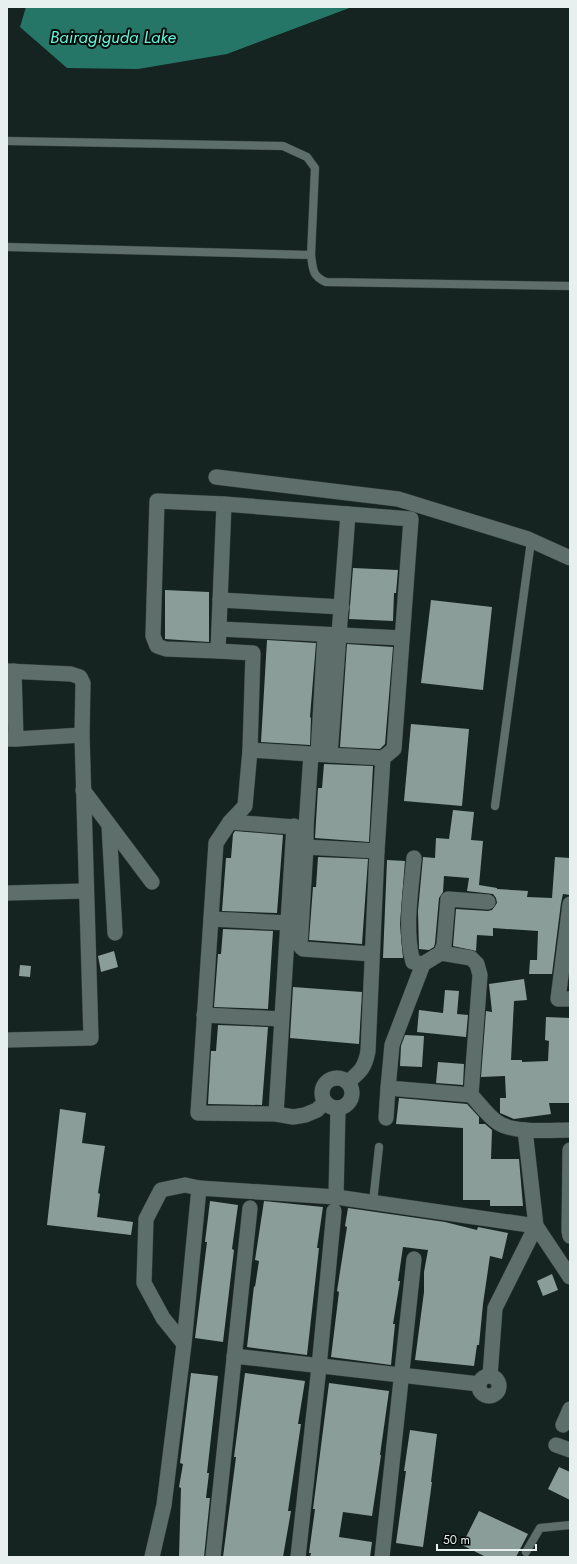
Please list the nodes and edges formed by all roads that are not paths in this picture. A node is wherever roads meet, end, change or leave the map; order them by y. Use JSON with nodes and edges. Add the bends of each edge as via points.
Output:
{"nodes":[{"id":1,"x":7,"y":141,"type":"edge"},
{"id":2,"x":7,"y":247,"type":"edge"},
{"id":3,"x":311,"y":255,"type":"junction"},
{"id":4,"x":570,"y":286,"type":"edge"},
{"id":5,"x":216,"y":477,"type":"dead end"},
{"id":6,"x":341,"y":492,"type":"junction"},
{"id":7,"x":224,"y":504,"type":"junction"},
{"id":8,"x":305,"y":510,"type":"junction"},
{"id":9,"x":348,"y":514,"type":"junction"},
{"id":10,"x":531,"y":541,"type":"junction"},
{"id":11,"x":570,"y":558,"type":"edge"},
{"id":12,"x":220,"y":600,"type":"junction"},
{"id":13,"x":342,"y":607,"type":"junction"},
{"id":14,"x":219,"y":629,"type":"junction"},
{"id":15,"x":332,"y":635,"type":"junction"},
{"id":16,"x":402,"y":638,"type":"junction"},
{"id":17,"x":218,"y":651,"type":"junction"},
{"id":18,"x":10,"y":671,"type":"edge"},
{"id":19,"x":82,"y":735,"type":"junction"},
{"id":20,"x":12,"y":739,"type":"edge"},
{"id":21,"x":250,"y":750,"type":"junction"},
{"id":22,"x":320,"y":754,"type":"junction"},
{"id":23,"x":383,"y":758,"type":"junction"},
{"id":24,"x":83,"y":790,"type":"junction"},
{"id":25,"x":496,"y":806,"type":"dead end"},
{"id":26,"x":230,"y":822,"type":"junction"},
{"id":27,"x":109,"y":825,"type":"junction"},
{"id":28,"x":300,"y":827,"type":"junction"},
{"id":29,"x":306,"y":847,"type":"junction"},
{"id":30,"x":377,"y":851,"type":"junction"},
{"id":31,"x":414,"y":858,"type":"dead end"},
{"id":32,"x":152,"y":882,"type":"dead end"},
{"id":33,"x":86,"y":891,"type":"junction"},
{"id":34,"x":7,"y":893,"type":"edge"},
{"id":35,"x":488,"y":902,"type":"dead end"},
{"id":36,"x":570,"y":904,"type":"edge"},
{"id":37,"x":211,"y":919,"type":"junction"},
{"id":38,"x":288,"y":923,"type":"junction"},
{"id":39,"x":115,"y":933,"type":"dead end"},
{"id":40,"x":441,"y":953,"type":"junction"},
{"id":41,"x":372,"y":954,"type":"junction"},
{"id":42,"x":423,"y":964,"type":"junction"},
{"id":43,"x":570,"y":999,"type":"edge"},
{"id":44,"x":204,"y":1015,"type":"junction"},
{"id":45,"x":281,"y":1019,"type":"junction"},
{"id":46,"x":7,"y":1040,"type":"edge"},
{"id":47,"x":348,"y":1082,"type":"junction"},
{"id":48,"x":388,"y":1088,"type":"junction"},
{"id":49,"x":471,"y":1095,"type":"junction"},
{"id":50,"x":331,"y":1105,"type":"junction"},
{"id":51,"x":276,"y":1114,"type":"junction"},
{"id":52,"x":386,"y":1118,"type":"dead end"},
{"id":53,"x":525,"y":1130,"type":"junction"},
{"id":54,"x":570,"y":1130,"type":"edge"},
{"id":55,"x":379,"y":1147,"type":"dead end"},
{"id":56,"x":570,"y":1150,"type":"edge"},
{"id":57,"x":199,"y":1188,"type":"junction"},
{"id":58,"x":374,"y":1202,"type":"junction"},
{"id":59,"x":335,"y":1204,"type":"junction"},
{"id":60,"x":250,"y":1208,"type":"dead end"},
{"id":61,"x":536,"y":1226,"type":"junction"},
{"id":62,"x":570,"y":1236,"type":"edge"},
{"id":63,"x":414,"y":1259,"type":"dead end"},
{"id":64,"x":569,"y":1273,"type":"edge"},
{"id":65,"x":184,"y":1344,"type":"junction"},
{"id":66,"x":234,"y":1356,"type":"junction"},
{"id":67,"x":319,"y":1367,"type":"junction"},
{"id":68,"x":401,"y":1376,"type":"junction"},
{"id":69,"x":570,"y":1409,"type":"edge"},
{"id":70,"x":563,"y":1425,"type":"dead end"},
{"id":71,"x":570,"y":1525,"type":"edge"},
{"id":72,"x":526,"y":1552,"type":"dead end"},
{"id":73,"x":152,"y":1557,"type":"edge"},
{"id":74,"x":213,"y":1557,"type":"edge"},
{"id":75,"x":298,"y":1557,"type":"edge"},
{"id":76,"x":382,"y":1557,"type":"edge"}],
"edges":[{"from":1,"to":3,"type":"lane","via":[[283,146],[307,157],[315,168]]},
{"from":2,"to":3,"type":"lane"},
{"from":3,"to":4,"type":"lane","via":[[313,272],[326,282]]},
{"from":5,"to":6,"type":"street"},
{"from":6,"to":8,"type":"street","via":[[340,502],[337,504],[308,503]]},
{"from":6,"to":10,"type":"street","via":[[398,499]]},
{"from":7,"to":8,"type":"street"},
{"from":7,"to":12,"type":"street"},
{"from":7,"to":17,"type":"street","via":[[157,501],[153,636],[157,646],[166,650]]},
{"from":8,"to":9,"type":"street"},
{"from":9,"to":13,"type":"street"},
{"from":9,"to":16,"type":"street","via":[[411,519]]},
{"from":10,"to":11,"type":"street"},
{"from":10,"to":25,"type":"lane"},
{"from":12,"to":13,"type":"street"},
{"from":12,"to":14,"type":"street"},
{"from":13,"to":15,"type":"street"},
{"from":14,"to":15,"type":"street"},
{"from":14,"to":17,"type":"street"},
{"from":15,"to":16,"type":"street"},
{"from":15,"to":22,"type":"street"},
{"from":16,"to":23,"type":"street","via":[[394,749]]},
{"from":17,"to":21,"type":"street","via":[[253,653]]},
{"from":18,"to":19,"type":"street","via":[[71,674],[80,677],[83,683]]},
{"from":18,"to":20,"type":"street"},
{"from":19,"to":20,"type":"street"},
{"from":19,"to":24,"type":"street"},
{"from":21,"to":22,"type":"street"},
{"from":21,"to":26,"type":"street","via":[[245,806]]},
{"from":22,"to":23,"type":"street"},
{"from":22,"to":28,"type":"street"},
{"from":23,"to":30,"type":"street"},
{"from":24,"to":27,"type":"street"},
{"from":24,"to":33,"type":"street"},
{"from":26,"to":28,"type":"street"},
{"from":26,"to":37,"type":"street","via":[[216,843]]},
{"from":27,"to":32,"type":"street"},
{"from":27,"to":39,"type":"street"},
{"from":28,"to":29,"type":"street"},
{"from":28,"to":38,"type":"street"},
{"from":29,"to":30,"type":"street"},
{"from":29,"to":41,"type":"street","via":[[300,946],[303,949]]},
{"from":30,"to":41,"type":"street"},
{"from":31,"to":42,"type":"street","via":[[410,950],[413,962]]},
{"from":33,"to":34,"type":"street"},
{"from":33,"to":46,"type":"street","via":[[91,1038]]},
{"from":35,"to":40,"type":"street","via":[[448,899]]},
{"from":36,"to":43,"type":"street","via":[[558,999]]},
{"from":37,"to":38,"type":"street"},
{"from":37,"to":44,"type":"street"},
{"from":38,"to":45,"type":"street"},
{"from":40,"to":42,"type":"street"},
{"from":40,"to":49,"type":"street","via":[[471,958],[477,964],[480,975]]},
{"from":41,"to":47,"type":"street","via":[[366,1062],[360,1072]]},
{"from":42,"to":48,"type":"street","via":[[392,1046]]},
{"from":44,"to":45,"type":"street"},
{"from":44,"to":51,"type":"street","via":[[198,1113]]},
{"from":45,"to":51,"type":"street"},
{"from":47,"to":50,"type":"street","via":[[352,1095],[350,1102],[344,1106]]},
{"from":47,"to":50,"type":"street","via":[[340,1078],[331,1079],[324,1085],[322,1094]]},
{"from":48,"to":49,"type":"street"},
{"from":48,"to":52,"type":"street"},
{"from":49,"to":53,"type":"street","via":[[497,1122]]},
{"from":50,"to":51,"type":"street","via":[[293,1117]]},
{"from":50,"to":59,"type":"street"},
{"from":53,"to":54,"type":"street"},
{"from":53,"to":61,"type":"street"},
{"from":55,"to":58,"type":"lane"},
{"from":56,"to":62,"type":"street"},
{"from":57,"to":59,"type":"street"},
{"from":57,"to":65,"type":"street"},
{"from":57,"to":65,"type":"street","via":[[185,1184],[161,1190],[146,1219],[144,1282],[163,1318]]},
{"from":58,"to":59,"type":"street"},
{"from":58,"to":61,"type":"street"},
{"from":59,"to":67,"type":"street"},
{"from":60,"to":66,"type":"street"},
{"from":61,"to":64,"type":"street"},
{"from":61,"to":68,"type":"street","via":[[496,1308],[485,1380]]},
{"from":63,"to":68,"type":"street"},
{"from":65,"to":73,"type":"street","via":[[164,1505]]},
{"from":66,"to":67,"type":"street"},
{"from":66,"to":74,"type":"street"},
{"from":67,"to":68,"type":"street"},
{"from":67,"to":75,"type":"street"},
{"from":68,"to":76,"type":"street"},
{"from":69,"to":70,"type":"street"},
{"from":71,"to":72,"type":"lane","via":[[540,1528]]}]}
